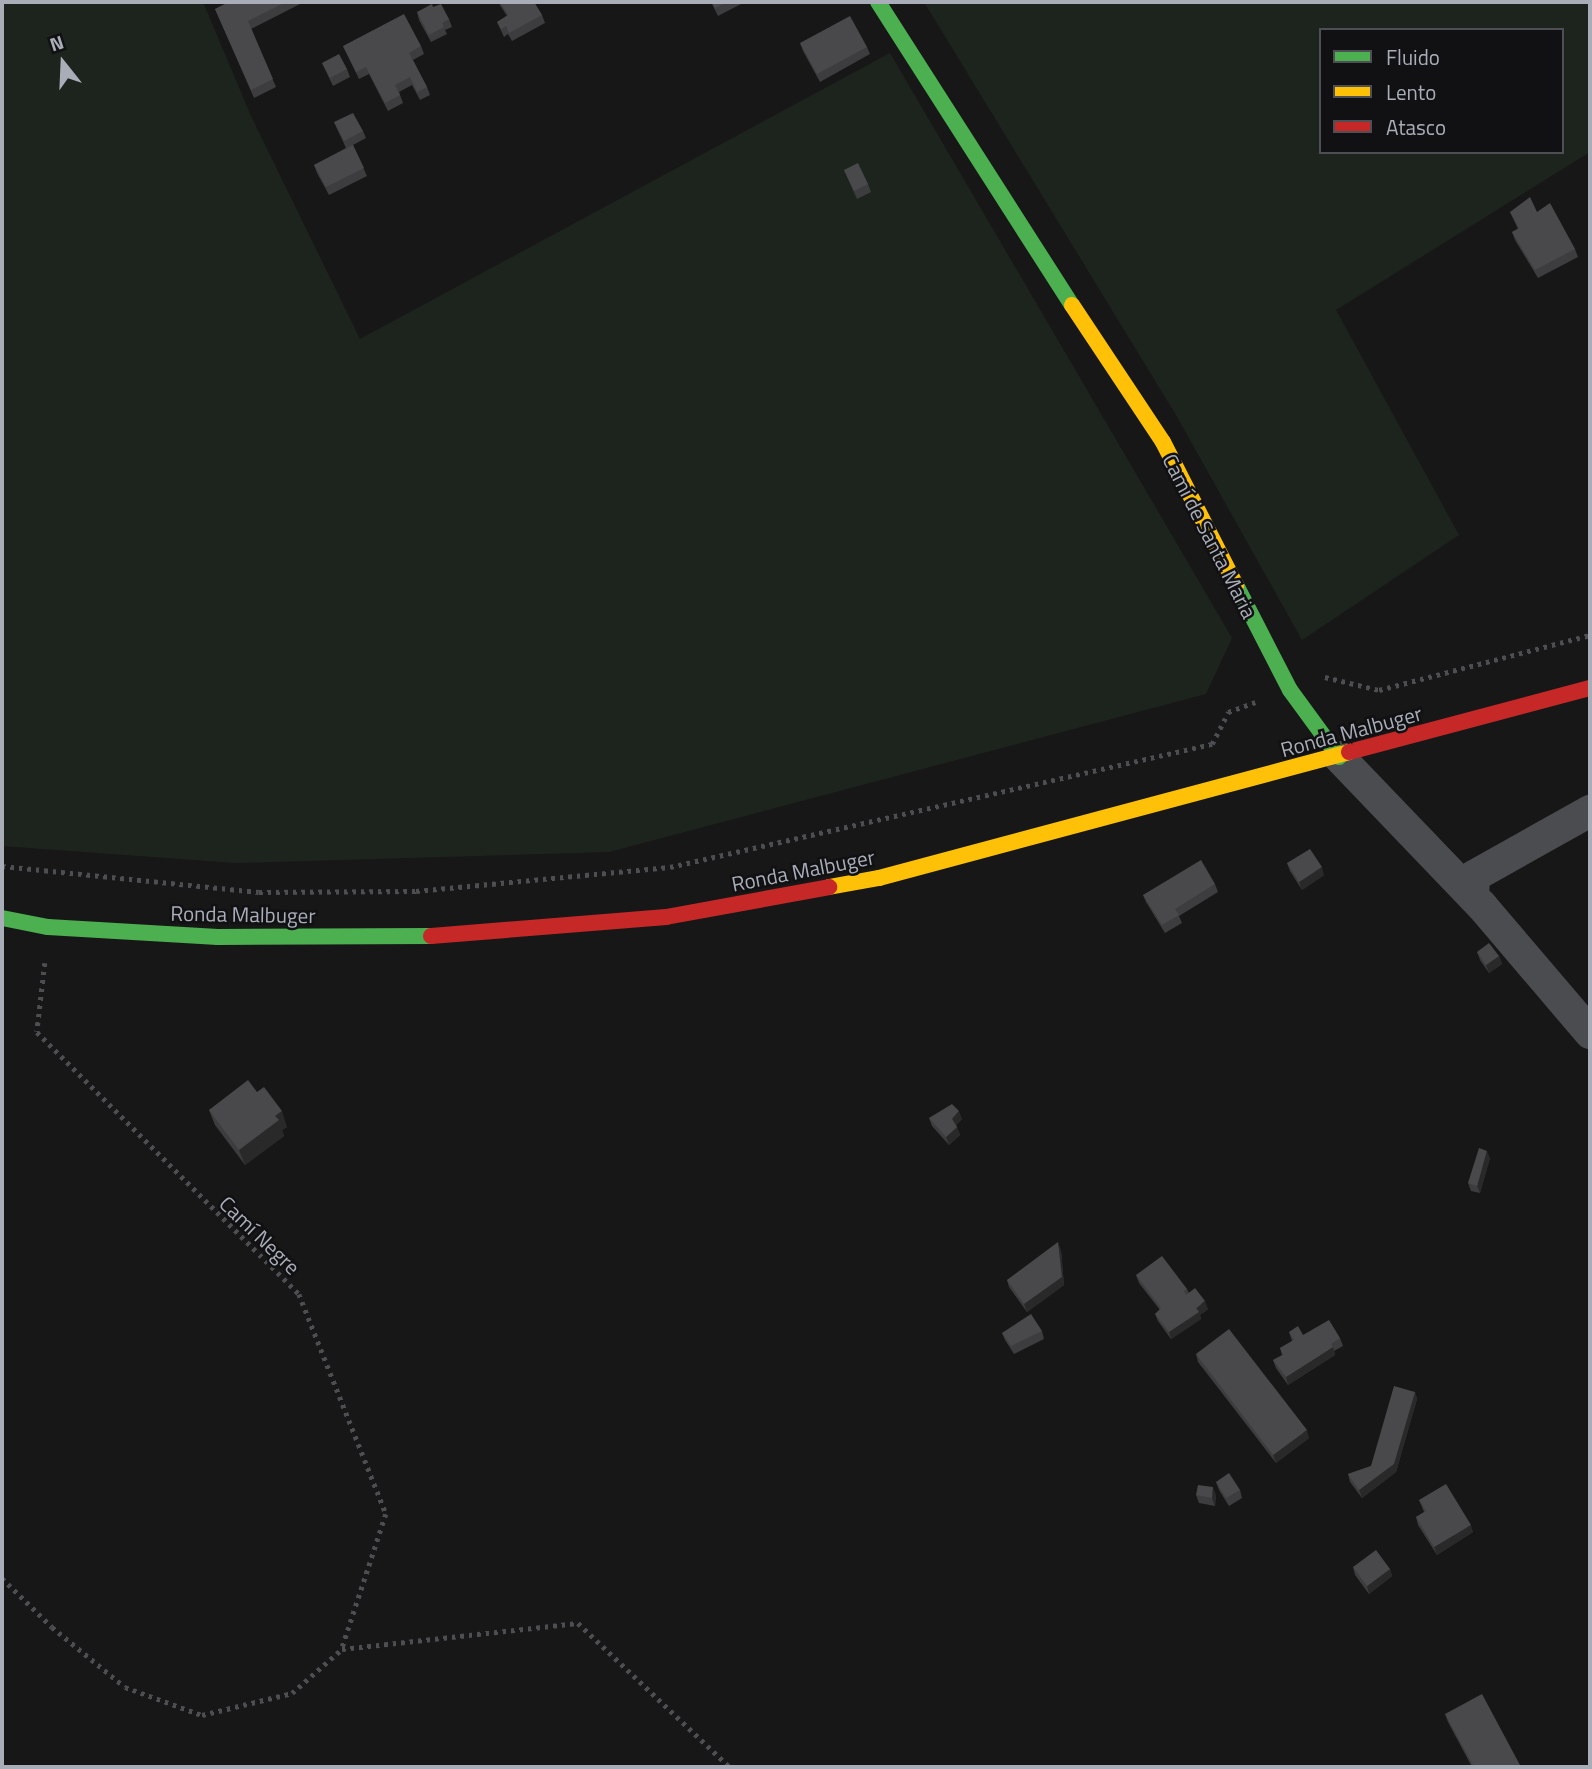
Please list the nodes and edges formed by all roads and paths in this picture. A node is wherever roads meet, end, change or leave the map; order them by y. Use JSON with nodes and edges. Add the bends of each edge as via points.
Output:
{"nodes":[{"id":1,"x":878,"y":2,"type":"edge"},
{"id":2,"x":1590,"y":635,"type":"edge"},
{"id":3,"x":1590,"y":688,"type":"edge"},
{"id":4,"x":1290,"y":690,"type":"junction"},
{"id":5,"x":1339,"y":757,"type":"junction"},
{"id":6,"x":1590,"y":811,"type":"edge"},
{"id":7,"x":2,"y":866,"type":"edge"},
{"id":8,"x":1473,"y":896,"type":"junction"},
{"id":9,"x":2,"y":918,"type":"edge"},
{"id":10,"x":48,"y":927,"type":"junction"},
{"id":11,"x":1590,"y":1033,"type":"edge"},
{"id":12,"x":2,"y":1578,"type":"edge"},
{"id":13,"x":342,"y":1649,"type":"junction"},
{"id":14,"x":730,"y":1767,"type":"edge"}],
"edges":[{"from":1,"to":4,"type":"street","name":"Camí de Santa Maria","via":[[1163,442]]},
{"from":2,"to":4,"type":"path","via":[[1379,690],[1327,676]]},
{"from":3,"to":5,"type":"street","name":"Ronda Malbuger"},
{"from":4,"to":5,"type":"street","name":"Camí de Santa Maria"},
{"from":4,"to":7,"type":"path","via":[[1228,712],[1212,744],[670,867],[416,891],[260,892]]},
{"from":5,"to":8,"type":"street","name":"Camí de Santa Maria"},
{"from":5,"to":10,"type":"street","name":"Ronda Malbuger","via":[[879,878],[666,917],[435,936],[219,937]]},
{"from":6,"to":8,"type":"street","via":[[1474,876]]},
{"from":8,"to":11,"type":"street","name":"Camí de Santa Maria"},
{"from":9,"to":10,"type":"street","name":"Ronda Malbuger"},
{"from":10,"to":13,"type":"path","name":"Camí Negre","via":[[37,1032],[299,1294],[386,1514]]},
{"from":12,"to":13,"type":"path","via":[[52,1627],[125,1687],[202,1715],[292,1693]]},
{"from":13,"to":14,"type":"path","via":[[578,1623]]}]}
